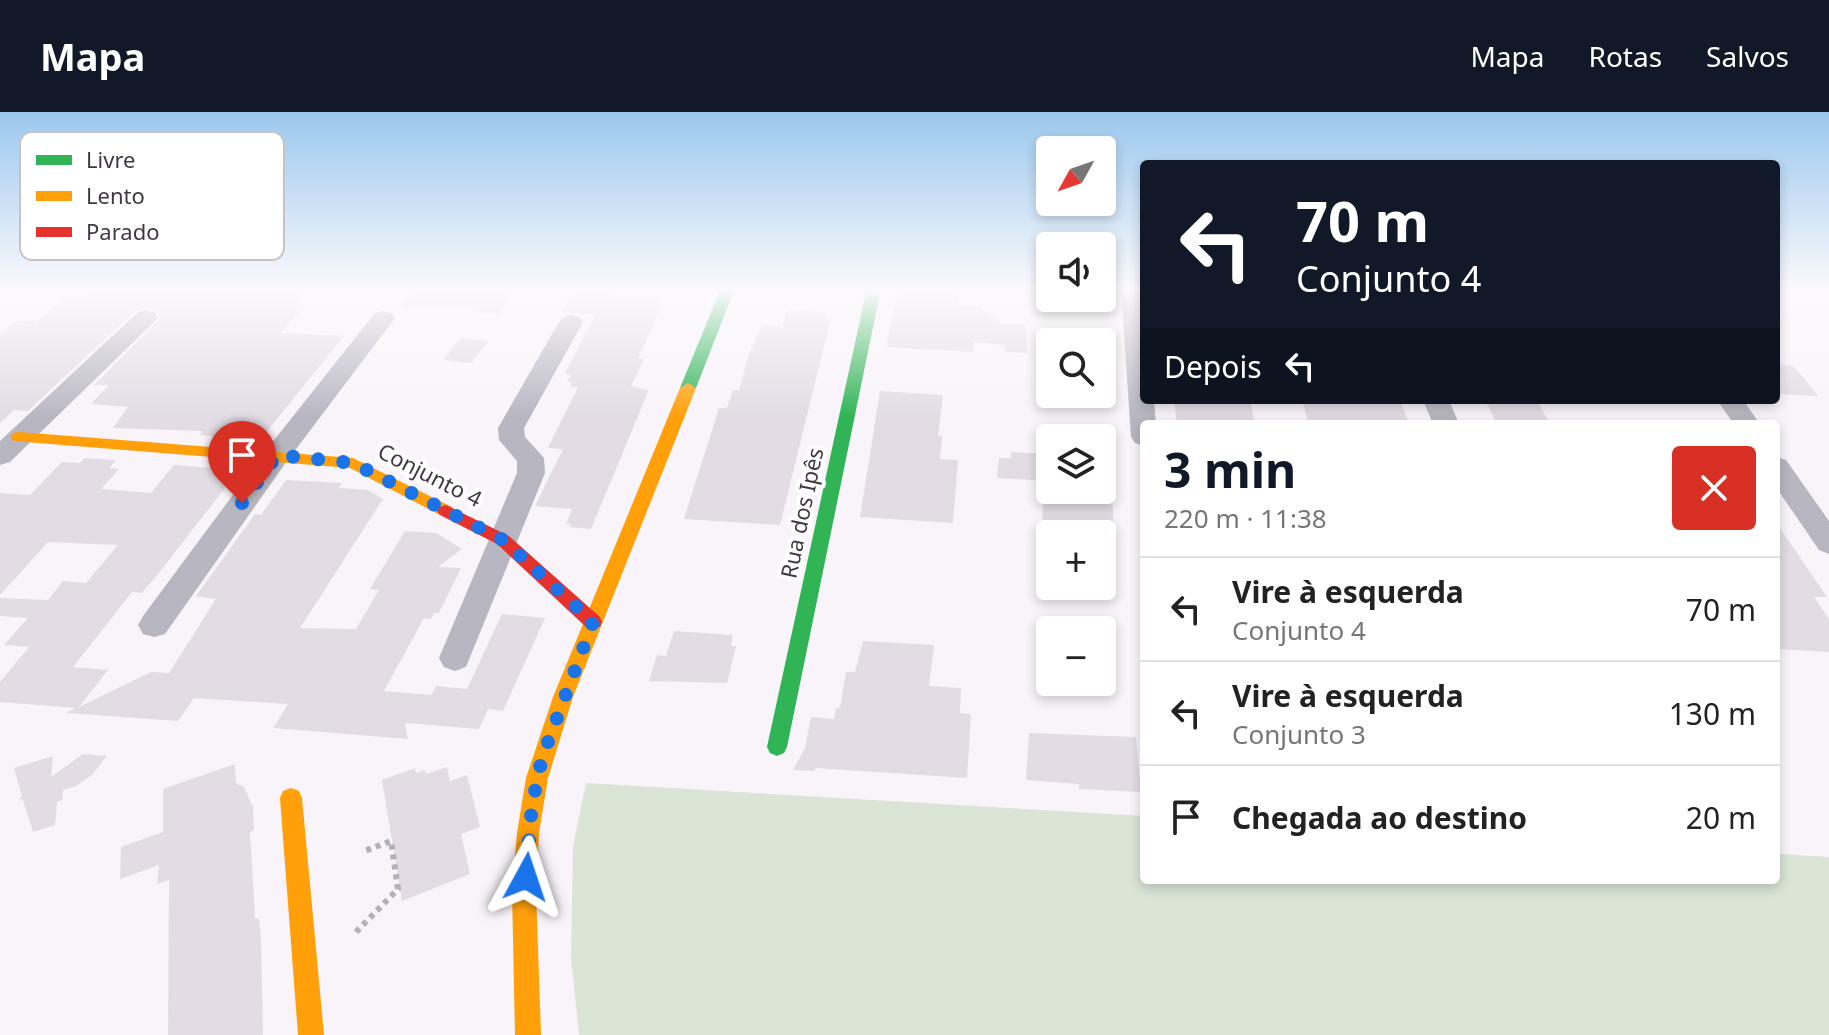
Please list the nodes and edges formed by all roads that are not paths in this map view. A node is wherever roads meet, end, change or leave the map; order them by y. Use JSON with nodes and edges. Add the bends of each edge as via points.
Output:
{"nodes":[{"id":1,"x":131,"y":331,"type":"edge"},
{"id":2,"x":373,"y":331,"type":"edge"},
{"id":3,"x":566,"y":331,"type":"edge"},
{"id":4,"x":711,"y":331,"type":"edge"},
{"id":5,"x":865,"y":331,"type":"edge"},
{"id":6,"x":1135,"y":331,"type":"edge"},
{"id":7,"x":1140,"y":387,"type":"edge"},
{"id":8,"x":10,"y":447,"type":"edge"},
{"id":9,"x":277,"y":455,"type":"junction"},
{"id":10,"x":1780,"y":472,"type":"edge"},
{"id":11,"x":503,"y":540,"type":"junction"},
{"id":12,"x":1829,"y":543,"type":"edge"},
{"id":13,"x":593,"y":622,"type":"junction"},
{"id":14,"x":154,"y":625,"type":"dead end"},
{"id":15,"x":455,"y":658,"type":"dead end"},
{"id":16,"x":777,"y":747,"type":"dead end"},
{"id":17,"x":291,"y":798,"type":"dead end"},
{"id":18,"x":311,"y":1035,"type":"edge"},
{"id":19,"x":528,"y":1035,"type":"edge"}],
"edges":[{"from":1,"to":8,"type":"street"},
{"from":2,"to":9,"type":"street"},
{"from":3,"to":11,"type":"street","via":[[511,428],[512,440],[531,458],[531,473]]},
{"from":4,"to":13,"type":"street"},
{"from":5,"to":16,"type":"street","name":"Rua dos Ipês"},
{"from":6,"to":7,"type":"street"},
{"from":8,"to":9,"type":"street","name":"Conjunto 4"},
{"from":9,"to":11,"type":"street","name":"Conjunto 4","via":[[353,463]]},
{"from":9,"to":14,"type":"street"},
{"from":10,"to":12,"type":"street"},
{"from":11,"to":13,"type":"street","name":"Conjunto 4"},
{"from":11,"to":15,"type":"street"},
{"from":13,"to":19,"type":"street","via":[[542,758],[532,805],[524,968]]},
{"from":17,"to":18,"type":"street"}]}
